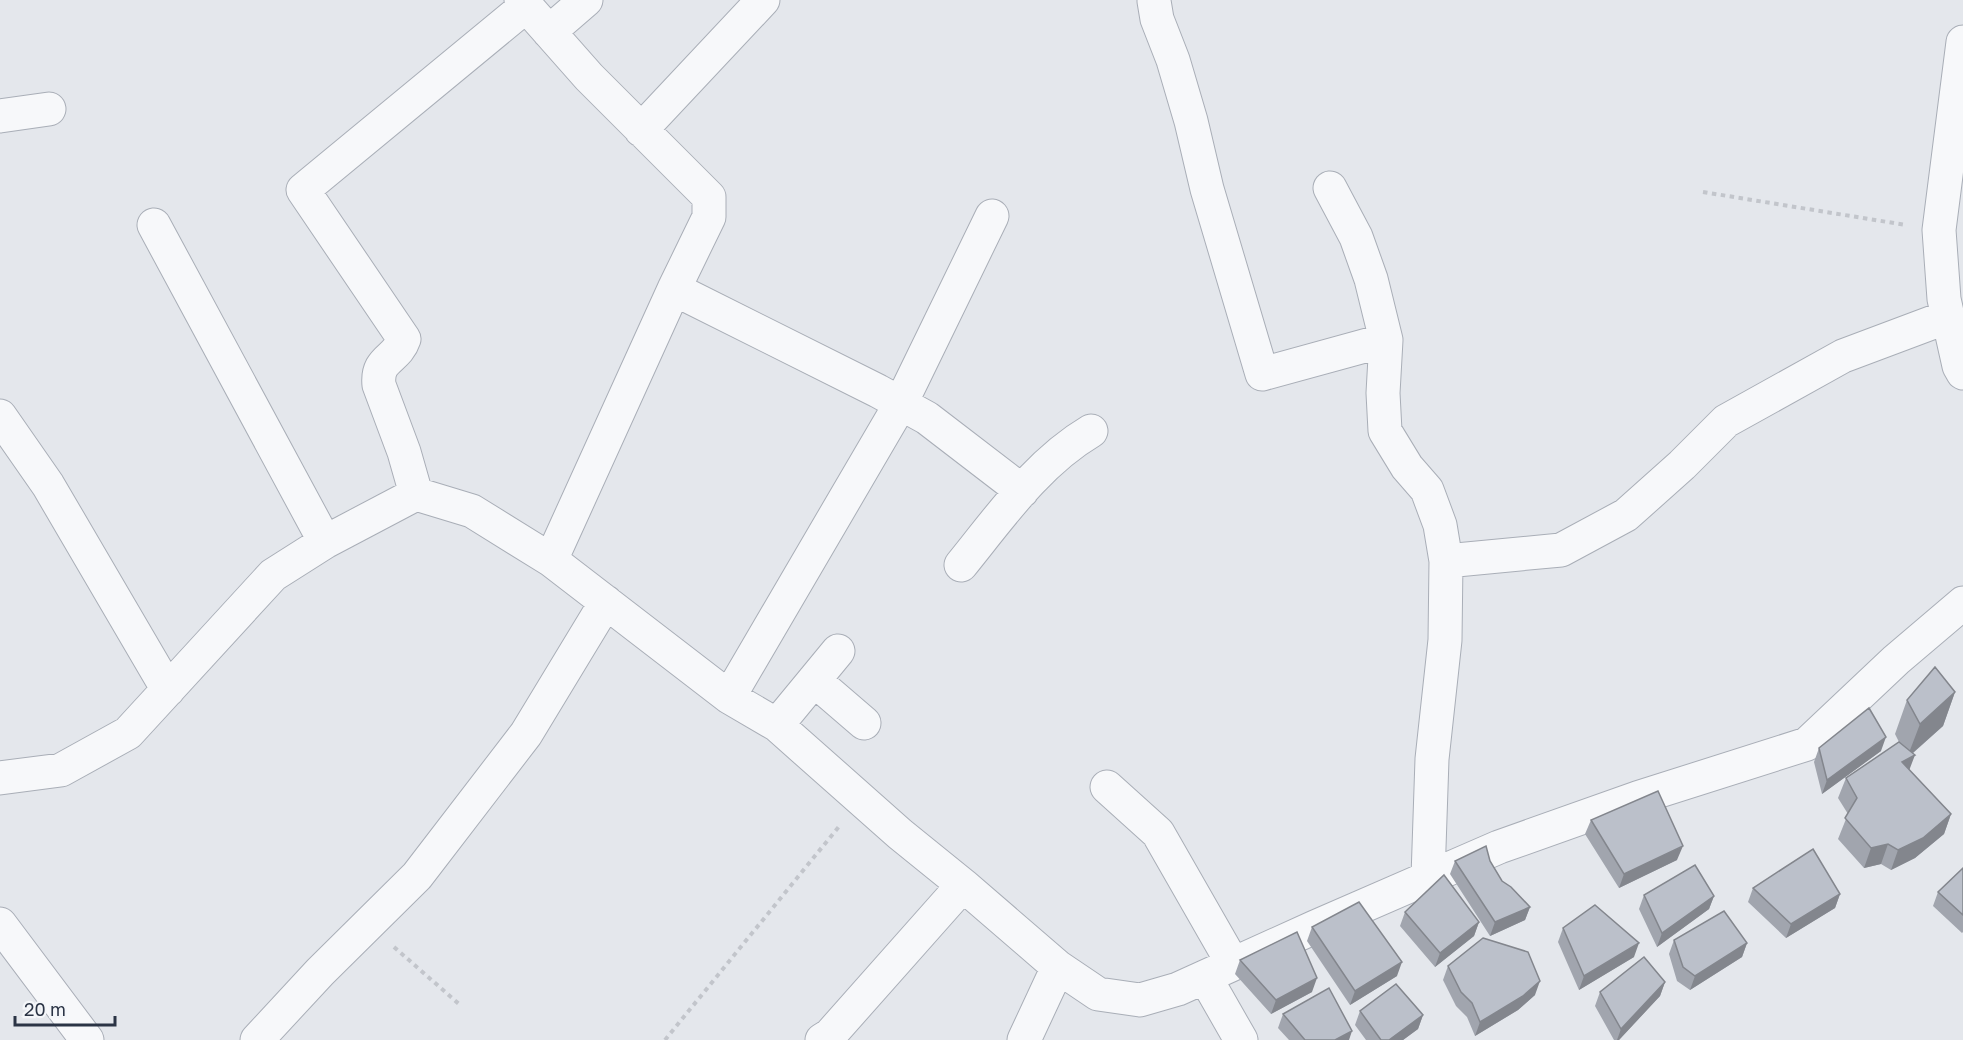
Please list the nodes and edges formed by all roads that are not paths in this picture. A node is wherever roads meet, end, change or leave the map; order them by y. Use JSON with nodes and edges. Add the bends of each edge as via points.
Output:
{"nodes":[{"id":1,"x":586,"y":0,"type":"edge"},
{"id":2,"x":763,"y":0,"type":"edge"},
{"id":3,"x":1154,"y":1,"type":"edge"},
{"id":4,"x":524,"y":3,"type":"edge"},
{"id":5,"x":549,"y":32,"type":"junction"},
{"id":6,"x":1963,"y":42,"type":"edge"},
{"id":7,"x":49,"y":109,"type":"dead end"},
{"id":8,"x":0,"y":116,"type":"edge"},
{"id":9,"x":641,"y":130,"type":"junction"},
{"id":10,"x":1330,"y":188,"type":"dead end"},
{"id":11,"x":992,"y":216,"type":"dead end"},
{"id":12,"x":154,"y":225,"type":"dead end"},
{"id":13,"x":674,"y":289,"type":"junction"},
{"id":14,"x":1947,"y":317,"type":"junction"},
{"id":15,"x":1386,"y":340,"type":"junction"},
{"id":16,"x":1963,"y":373,"type":"edge"},
{"id":17,"x":901,"y":403,"type":"junction"},
{"id":18,"x":0,"y":416,"type":"edge"},
{"id":19,"x":1091,"y":431,"type":"dead end"},
{"id":20,"x":1022,"y":491,"type":"junction"},
{"id":21,"x":416,"y":494,"type":"junction"},
{"id":22,"x":325,"y":542,"type":"junction"},
{"id":23,"x":551,"y":560,"type":"junction"},
{"id":24,"x":1446,"y":561,"type":"junction"},
{"id":25,"x":961,"y":565,"type":"dead end"},
{"id":26,"x":606,"y":602,"type":"junction"},
{"id":27,"x":1963,"y":603,"type":"edge"},
{"id":28,"x":838,"y":651,"type":"dead end"},
{"id":29,"x":814,"y":680,"type":"junction"},
{"id":30,"x":168,"y":690,"type":"junction"},
{"id":31,"x":729,"y":697,"type":"junction"},
{"id":32,"x":864,"y":723,"type":"dead end"},
{"id":33,"x":777,"y":725,"type":"junction"},
{"id":34,"x":0,"y":778,"type":"edge"},
{"id":35,"x":1107,"y":787,"type":"dead end"},
{"id":36,"x":1428,"y":878,"type":"junction"},
{"id":37,"x":963,"y":885,"type":"junction"},
{"id":38,"x":0,"y":924,"type":"edge"},
{"id":39,"x":1058,"y":967,"type":"junction"},
{"id":40,"x":1219,"y":971,"type":"junction"},
{"id":41,"x":87,"y":1040,"type":"edge"},
{"id":42,"x":257,"y":1040,"type":"edge"},
{"id":43,"x":822,"y":1040,"type":"edge"},
{"id":44,"x":1024,"y":1040,"type":"edge"},
{"id":45,"x":1241,"y":1040,"type":"edge"}],
"edges":[{"from":1,"to":5,"type":"street"},
{"from":2,"to":9,"type":"street"},
{"from":3,"to":15,"type":"street","via":[[1262,374]]},
{"from":4,"to":5,"type":"street"},
{"from":4,"to":21,"type":"street","via":[[303,190],[404,339],[378,374]]},
{"from":5,"to":9,"type":"street"},
{"from":6,"to":14,"type":"street","via":[[1939,230]]},
{"from":7,"to":8,"type":"street"},
{"from":9,"to":13,"type":"street","via":[[709,196],[710,217]]},
{"from":10,"to":15,"type":"street","via":[[1356,237]]},
{"from":11,"to":17,"type":"street"},
{"from":12,"to":22,"type":"street"},
{"from":13,"to":17,"type":"street"},
{"from":13,"to":23,"type":"street"},
{"from":14,"to":16,"type":"street"},
{"from":14,"to":24,"type":"street","via":[[1843,356],[1726,421],[1626,515],[1562,550]]},
{"from":15,"to":24,"type":"street","via":[[1385,431],[1427,490],[1440,525]]},
{"from":17,"to":20,"type":"street","via":[[927,418]]},
{"from":17,"to":31,"type":"street"},
{"from":18,"to":30,"type":"street","via":[[48,485]]},
{"from":19,"to":20,"type":"street","via":[[1074,441]]},
{"from":20,"to":25,"type":"street"},
{"from":21,"to":22,"type":"street"},
{"from":21,"to":23,"type":"street","via":[[472,511]]},
{"from":22,"to":30,"type":"street","via":[[273,575]]},
{"from":23,"to":26,"type":"street"},
{"from":24,"to":36,"type":"street","via":[[1445,640],[1432,759]]},
{"from":26,"to":31,"type":"street"},
{"from":26,"to":42,"type":"street","via":[[526,734],[417,876]]},
{"from":27,"to":36,"type":"street","via":[[1807,744],[1605,809],[1499,847]]},
{"from":28,"to":29,"type":"street"},
{"from":29,"to":32,"type":"street"},
{"from":29,"to":33,"type":"street"},
{"from":30,"to":34,"type":"street","via":[[128,733],[61,770]]},
{"from":31,"to":33,"type":"street"},
{"from":33,"to":37,"type":"street"},
{"from":35,"to":40,"type":"street","via":[[1158,833]]},
{"from":36,"to":40,"type":"street"},
{"from":37,"to":39,"type":"street"},
{"from":37,"to":43,"type":"street"},
{"from":38,"to":41,"type":"street"},
{"from":39,"to":40,"type":"street","via":[[1098,994],[1140,1000]]},
{"from":39,"to":44,"type":"street"},
{"from":40,"to":45,"type":"street"}]}
